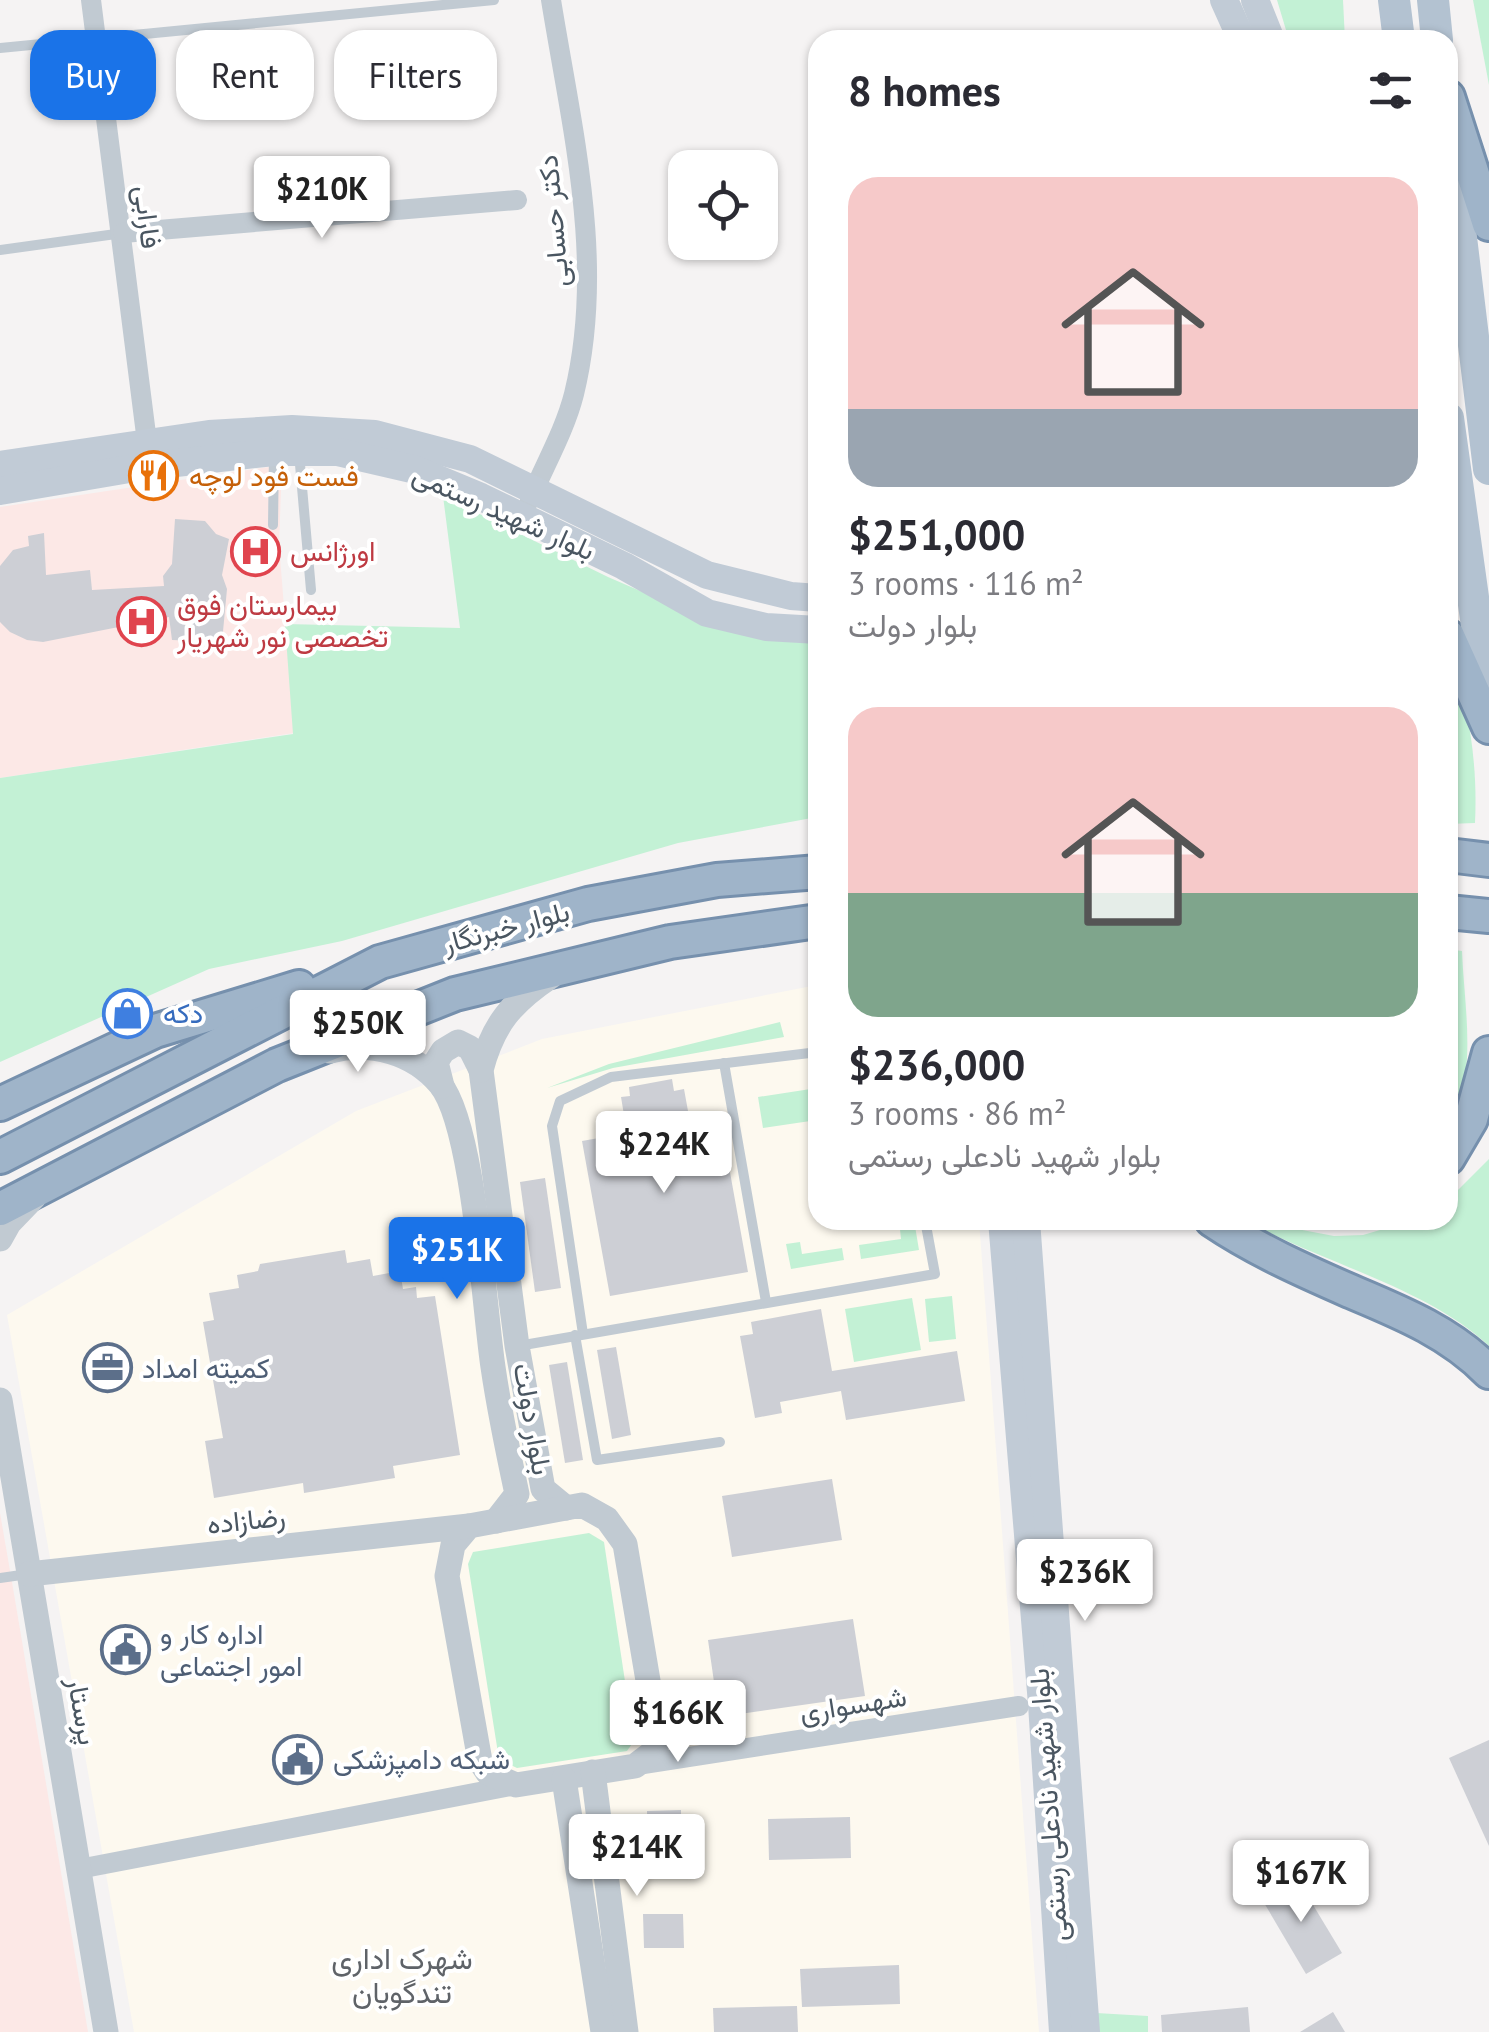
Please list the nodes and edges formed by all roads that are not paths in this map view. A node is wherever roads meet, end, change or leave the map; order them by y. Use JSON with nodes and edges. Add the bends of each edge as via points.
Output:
{"nodes":[{"id":1,"x":91,"y":0,"type":"edge"},
{"id":2,"x":494,"y":0,"type":"edge"},
{"id":3,"x":552,"y":0,"type":"edge"},
{"id":4,"x":1224,"y":0,"type":"edge"},
{"id":5,"x":1254,"y":0,"type":"edge"},
{"id":6,"x":1394,"y":0,"type":"edge"},
{"id":7,"x":1432,"y":0,"type":"edge"},
{"id":8,"x":95,"y":30,"type":"edge"},
{"id":9,"x":1238,"y":30,"type":"edge"},
{"id":10,"x":1267,"y":30,"type":"edge"},
{"id":11,"x":1398,"y":30,"type":"edge"},
{"id":12,"x":1436,"y":30,"type":"edge"},
{"id":13,"x":156,"y":34,"type":"edge"},
{"id":14,"x":30,"y":46,"type":"edge"},
{"id":15,"x":0,"y":48,"type":"edge"},
{"id":16,"x":107,"y":120,"type":"edge"},
{"id":17,"x":1458,"y":128,"type":"edge"},
{"id":18,"x":516,"y":200,"type":"dead end"},
{"id":19,"x":1458,"y":213,"type":"edge"},
{"id":20,"x":1489,"y":224,"type":"edge"},
{"id":21,"x":123,"y":233,"type":"junction"},
{"id":22,"x":0,"y":250,"type":"edge"},
{"id":23,"x":147,"y":442,"type":"junction"},
{"id":24,"x":286,"y":452,"type":"junction"},
{"id":25,"x":0,"y":464,"type":"edge"},
{"id":26,"x":1489,"y":469,"type":"edge"},
{"id":27,"x":1458,"y":490,"type":"edge"},
{"id":28,"x":0,"y":491,"type":"edge"},
{"id":29,"x":529,"y":503,"type":"junction"},
{"id":30,"x":273,"y":525,"type":"dead end"},
{"id":31,"x":311,"y":590,"type":"dead end"},
{"id":32,"x":808,"y":597,"type":"edge"},
{"id":33,"x":808,"y":629,"type":"edge"},
{"id":34,"x":1458,"y":658,"type":"edge"},
{"id":35,"x":1489,"y":712,"type":"edge"},
{"id":36,"x":1489,"y":727,"type":"edge"},
{"id":37,"x":1458,"y":856,"type":"edge"},
{"id":38,"x":808,"y":857,"type":"edge"},
{"id":39,"x":1489,"y":860,"type":"edge"},
{"id":40,"x":808,"y":873,"type":"edge"},
{"id":41,"x":717,"y":880,"type":"junction"},
{"id":42,"x":1458,"y":913,"type":"edge"},
{"id":43,"x":1489,"y":916,"type":"edge"},
{"id":44,"x":807,"y":924,"type":"edge"},
{"id":45,"x":380,"y":962,"type":"junction"},
{"id":46,"x":568,"y":965,"type":"junction"},
{"id":47,"x":808,"y":1053,"type":"edge"},
{"id":48,"x":1489,"y":1054,"type":"edge"},
{"id":49,"x":724,"y":1063,"type":"junction"},
{"id":50,"x":277,"y":1065,"type":"junction"},
{"id":51,"x":481,"y":1070,"type":"junction"},
{"id":52,"x":442,"y":1086,"type":"junction"},
{"id":53,"x":0,"y":1101,"type":"edge"},
{"id":54,"x":1458,"y":1141,"type":"edge"},
{"id":55,"x":0,"y":1157,"type":"edge"},
{"id":56,"x":47,"y":1184,"type":"junction"},
{"id":57,"x":0,"y":1210,"type":"edge"},
{"id":58,"x":928,"y":1230,"type":"edge"},
{"id":59,"x":1003,"y":1230,"type":"edge"},
{"id":60,"x":1027,"y":1230,"type":"edge"},
{"id":61,"x":1228,"y":1230,"type":"edge"},
{"id":62,"x":0,"y":1240,"type":"edge"},
{"id":63,"x":766,"y":1302,"type":"junction"},
{"id":64,"x":579,"y":1334,"type":"junction"},
{"id":65,"x":516,"y":1346,"type":"junction"},
{"id":66,"x":1489,"y":1372,"type":"edge"},
{"id":67,"x":0,"y":1400,"type":"edge"},
{"id":68,"x":720,"y":1442,"type":"dead end"},
{"id":69,"x":566,"y":1508,"type":"junction"},
{"id":70,"x":496,"y":1521,"type":"junction"},
{"id":71,"x":469,"y":1526,"type":"junction"},
{"id":72,"x":29,"y":1574,"type":"junction"},
{"id":73,"x":0,"y":1578,"type":"edge"},
{"id":74,"x":1019,"y":1706,"type":"dead end"},
{"id":75,"x":635,"y":1766,"type":"junction"},
{"id":76,"x":593,"y":1772,"type":"junction"},
{"id":77,"x":564,"y":1779,"type":"junction"},
{"id":78,"x":516,"y":1785,"type":"junction"},
{"id":79,"x":79,"y":1869,"type":"junction"},
{"id":80,"x":106,"y":2032,"type":"edge"},
{"id":81,"x":602,"y":2032,"type":"edge"},
{"id":82,"x":626,"y":2032,"type":"edge"},
{"id":83,"x":1062,"y":2032,"type":"edge"},
{"id":84,"x":1086,"y":2032,"type":"edge"}],
"edges":[{"from":1,"to":8,"type":"street","name":"فارابی"},
{"from":2,"to":13,"type":"lane"},
{"from":3,"to":29,"type":"street","name":"دکتر حسابی","via":[[588,246],[587,309],[574,396]]},
{"from":4,"to":9,"type":"main road"},
{"from":5,"to":10,"type":"main road"},
{"from":6,"to":11,"type":"main road"},
{"from":7,"to":12,"type":"main road"},
{"from":14,"to":15,"type":"lane"},
{"from":16,"to":21,"type":"street","name":"فارابی"},
{"from":17,"to":20,"type":"highway"},
{"from":18,"to":21,"type":"street"},
{"from":19,"to":26,"type":"main road"},
{"from":21,"to":22,"type":"lane"},
{"from":21,"to":23,"type":"street","name":"فارابی"},
{"from":23,"to":25,"type":"main road","name":"بلوار شهید رستمی"},
{"from":23,"to":29,"type":"main road","name":"بلوار شهید رستمی","via":[[292,429],[375,434],[470,459]]},
{"from":24,"to":28,"type":"main road","name":"بلوار شهید رستمی"},
{"from":24,"to":29,"type":"main road","name":"بلوار شهید رستمی","via":[[338,452]]},
{"from":24,"to":30,"type":"lane"},
{"from":24,"to":31,"type":"lane"},
{"from":27,"to":35,"type":"main road"},
{"from":29,"to":32,"type":"main road","name":"بلوار شهید رستمی","via":[[707,574]]},
{"from":29,"to":33,"type":"main road","name":"بلوار شهید رستمی","via":[[707,613]]},
{"from":34,"to":36,"type":"highway"},
{"from":37,"to":39,"type":"highway"},
{"from":38,"to":41,"type":"highway"},
{"from":40,"to":41,"type":"highway","name":"بلوار خبرنگار"},
{"from":41,"to":45,"type":"highway","name":"بلوار خبرنگار","via":[[588,904]]},
{"from":42,"to":43,"type":"highway"},
{"from":44,"to":46,"type":"highway","name":"بلوار خبرنگار","via":[[670,942]]},
{"from":45,"to":53,"type":"highway","via":[[155,1031]]},
{"from":45,"to":55,"type":"highway","name":"بلوار خبرنگار"},
{"from":46,"to":50,"type":"highway","name":"بلوار خبرنگار","via":[[455,994]]},
{"from":46,"to":51,"type":"street","name":"بلوار دولت","via":[[520,997],[494,1030]]},
{"from":47,"to":49,"type":"lane"},
{"from":48,"to":54,"type":"highway"},
{"from":49,"to":63,"type":"lane"},
{"from":49,"to":64,"type":"lane","via":[[611,1076],[560,1101],[552,1126]]},
{"from":50,"to":52,"type":"street","via":[[344,1048],[379,1048],[410,1058]]},
{"from":50,"to":56,"type":"highway","name":"بلوار خبرنگار"},
{"from":51,"to":52,"type":"street","via":[[470,1048],[458,1042],[436,1062]]},
{"from":51,"to":65,"type":"street","name":"بلوار دولت"},
{"from":52,"to":70,"type":"street","name":"بلوار دولت","via":[[467,1168],[516,1494]]},
{"from":56,"to":57,"type":"highway","name":"بلوار خبرنگار"},
{"from":56,"to":62,"type":"street"},
{"from":58,"to":63,"type":"lane","via":[[935,1274]]},
{"from":59,"to":83,"type":"main road","name":"بلوار شهید نادعلی رستمی"},
{"from":60,"to":84,"type":"main road","name":"بلوار شهید نادعلی رستمی"},
{"from":61,"to":66,"type":"highway","via":[[1416,1320]]},
{"from":63,"to":64,"type":"lane"},
{"from":64,"to":65,"type":"lane"},
{"from":64,"to":68,"type":"lane","via":[[597,1460]]},
{"from":65,"to":69,"type":"street","name":"بلوار دولت","via":[[544,1489]]},
{"from":67,"to":72,"type":"street","name":"پرستار"},
{"from":69,"to":70,"type":"street","name":"رضازاده"},
{"from":69,"to":75,"type":"street","via":[[594,1511],[624,1544],[657,1734],[656,1750]]},
{"from":70,"to":71,"type":"street","name":"رضازاده"},
{"from":71,"to":72,"type":"street","name":"رضازاده"},
{"from":71,"to":78,"type":"street","via":[[453,1545],[448,1576],[474,1728],[488,1773]]},
{"from":72,"to":73,"type":"lane"},
{"from":72,"to":79,"type":"street","name":"پرستار"},
{"from":74,"to":75,"type":"street","name":"شهسواری"},
{"from":75,"to":76,"type":"street"},
{"from":76,"to":77,"type":"street"},
{"from":76,"to":82,"type":"street"},
{"from":77,"to":78,"type":"street"},
{"from":77,"to":81,"type":"street"},
{"from":78,"to":79,"type":"street"},
{"from":79,"to":80,"type":"street","name":"پرستار"}]}
